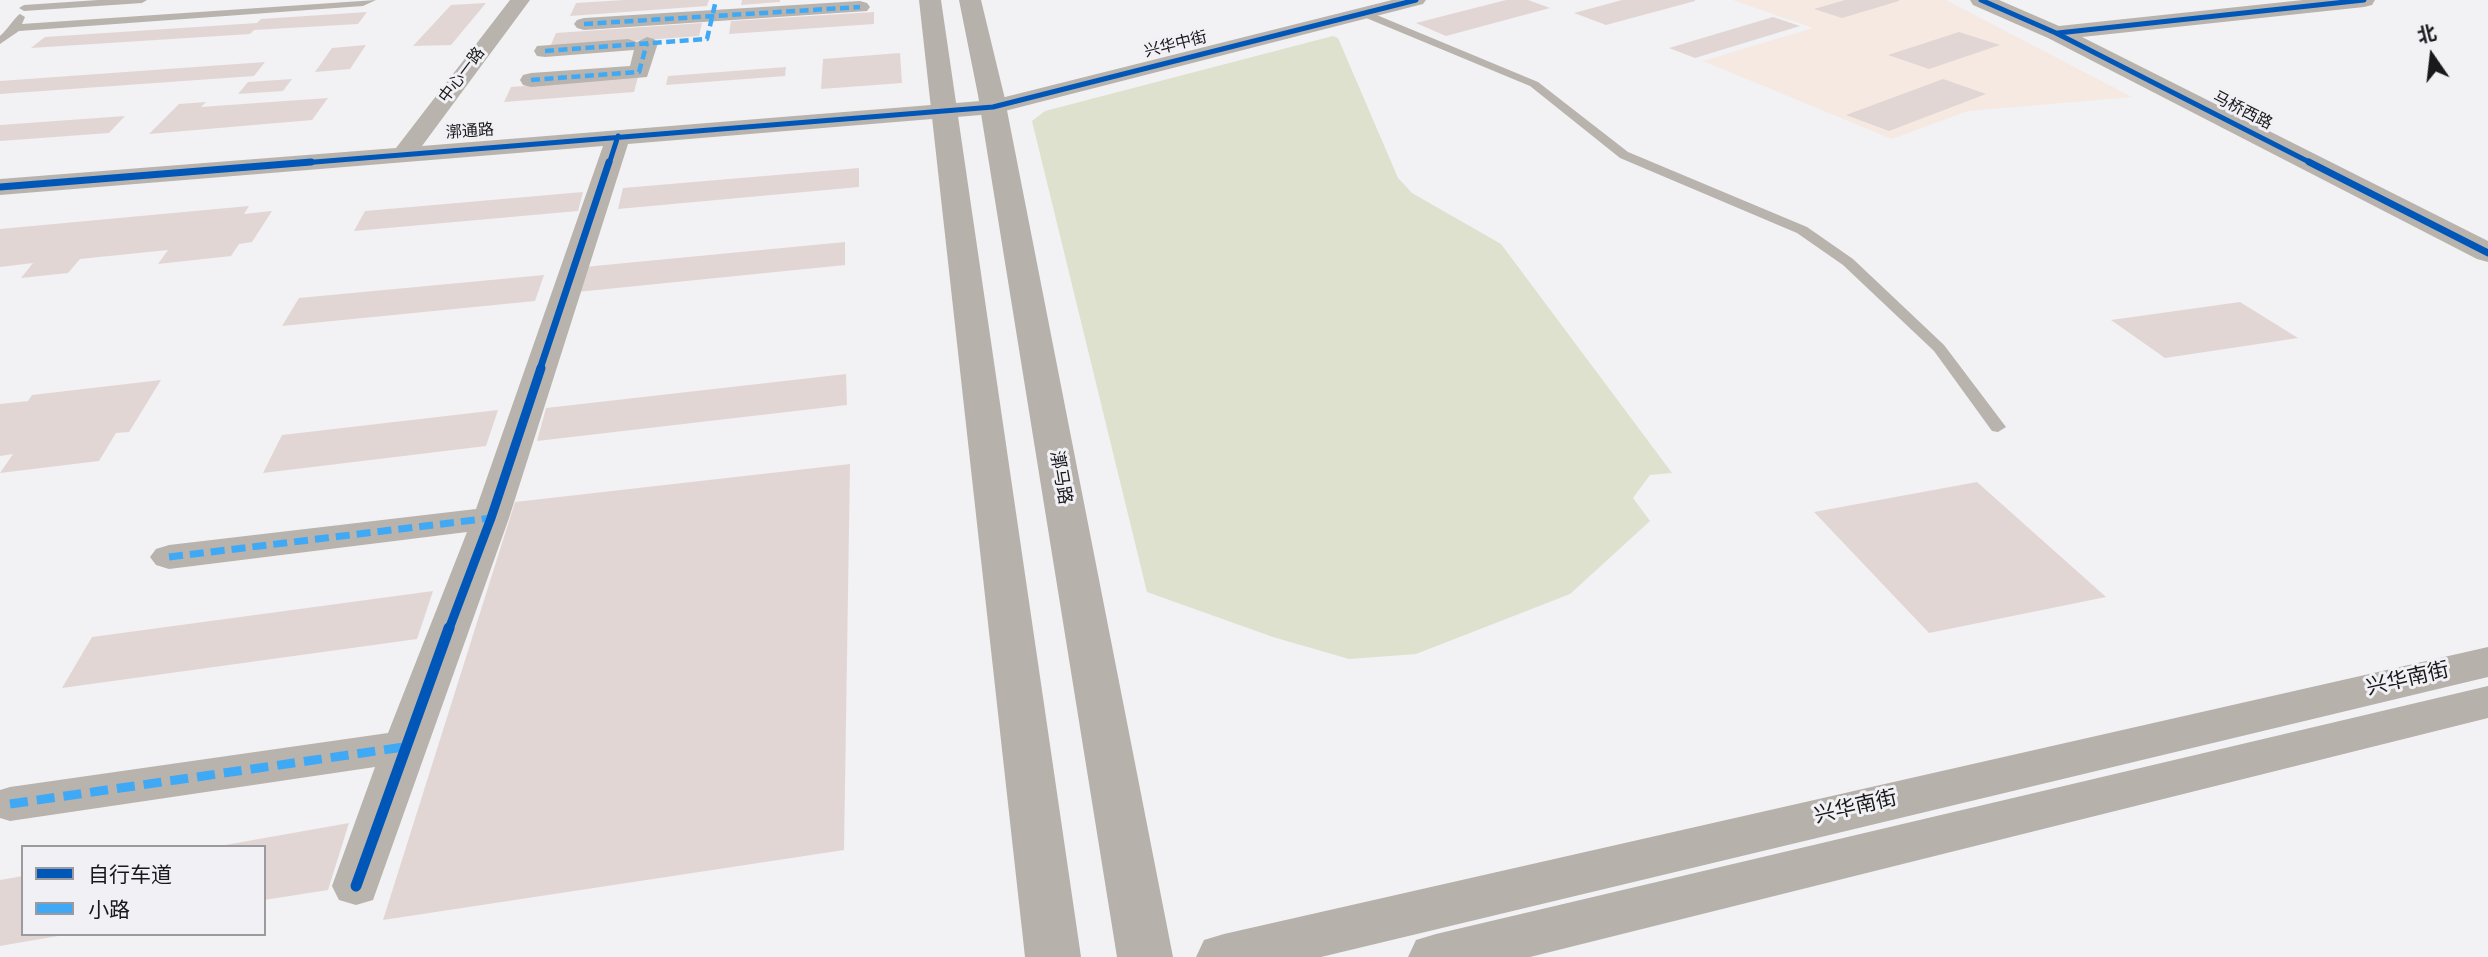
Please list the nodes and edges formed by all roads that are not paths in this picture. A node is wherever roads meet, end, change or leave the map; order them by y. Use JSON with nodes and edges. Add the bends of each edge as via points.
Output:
{"nodes":[{"id":1,"x":142,"y":0,"type":"edge"},
{"id":2,"x":371,"y":0,"type":"edge"},
{"id":3,"x":520,"y":0,"type":"edge"},
{"id":4,"x":930,"y":0,"type":"edge"},
{"id":5,"x":970,"y":0,"type":"edge"},
{"id":6,"x":1384,"y":0,"type":"edge"},
{"id":7,"x":1416,"y":0,"type":"edge"},
{"id":8,"x":1981,"y":0,"type":"edge"},
{"id":9,"x":2364,"y":0,"type":"edge"},
{"id":10,"x":23,"y":4,"type":"edge"},
{"id":11,"x":860,"y":7,"type":"dead end"},
{"id":12,"x":714,"y":8,"type":"edge"},
{"id":13,"x":1363,"y":13,"type":"junction"},
{"id":14,"x":584,"y":24,"type":"dead end"},
{"id":15,"x":16,"y":28,"type":"junction"},
{"id":16,"x":2056,"y":33,"type":"junction"},
{"id":17,"x":0,"y":41,"type":"edge"},
{"id":18,"x":647,"y":43,"type":"junction"},
{"id":19,"x":545,"y":51,"type":"dead end"},
{"id":20,"x":531,"y":80,"type":"dead end"},
{"id":21,"x":992,"y":101,"type":"junction"},
{"id":22,"x":943,"y":106,"type":"junction"},
{"id":23,"x":618,"y":136,"type":"junction"},
{"id":24,"x":409,"y":148,"type":"junction"},
{"id":25,"x":0,"y":176,"type":"edge"},
{"id":26,"x":0,"y":187,"type":"edge"},
{"id":27,"x":2488,"y":253,"type":"edge"},
{"id":28,"x":1998,"y":426,"type":"dead end"},
{"id":29,"x":491,"y":518,"type":"junction"},
{"id":30,"x":169,"y":557,"type":"dead end"},
{"id":31,"x":2488,"y":662,"type":"edge"},
{"id":32,"x":2488,"y":702,"type":"edge"},
{"id":33,"x":404,"y":747,"type":"junction"},
{"id":34,"x":10,"y":804,"type":"dead end"},
{"id":35,"x":356,"y":886,"type":"dead end"},
{"id":36,"x":1053,"y":957,"type":"edge"},
{"id":37,"x":1145,"y":957,"type":"edge"},
{"id":38,"x":1224,"y":957,"type":"edge"},
{"id":39,"x":1436,"y":957,"type":"edge"}],
"edges":[{"from":1,"to":10,"type":"lane"},
{"from":2,"to":15,"type":"lane"},
{"from":3,"to":24,"type":"street","name":"中心一路"},
{"from":4,"to":22,"type":"main road"},
{"from":5,"to":21,"type":"main road","name":"漷马路"},
{"from":6,"to":21,"type":"street","name":"兴华中街"},
{"from":7,"to":13,"type":"street","name":"兴华中街"},
{"from":8,"to":16,"type":"street","name":"马桥西路"},
{"from":9,"to":16,"type":"street"},
{"from":10,"to":15,"type":"lane"},
{"from":11,"to":12,"type":"street"},
{"from":12,"to":14,"type":"street"},
{"from":12,"to":18,"type":"street","via":[[707,38]]},
{"from":13,"to":21,"type":"street","name":"兴华中街"},
{"from":13,"to":28,"type":"lane","via":[[1534,84],[1624,155],[1802,230],[1848,262],[1939,348]]},
{"from":15,"to":17,"type":"lane"},
{"from":16,"to":27,"type":"street","name":"马桥西路"},
{"from":18,"to":19,"type":"street"},
{"from":18,"to":20,"type":"street","via":[[639,72]]},
{"from":21,"to":22,"type":"street","name":"兴华中街"},
{"from":21,"to":37,"type":"main road","name":"漷马路"},
{"from":22,"to":23,"type":"street","name":"漷通路"},
{"from":22,"to":24,"type":"street","name":"漷通路"},
{"from":22,"to":36,"type":"main road"},
{"from":23,"to":24,"type":"street","name":"漷通路"},
{"from":23,"to":29,"type":"street"},
{"from":24,"to":25,"type":"street","name":"漷通路"},
{"from":24,"to":26,"type":"street","name":"漷通路"},
{"from":29,"to":30,"type":"street"},
{"from":29,"to":33,"type":"street"},
{"from":31,"to":38,"type":"main road","name":"兴华南街"},
{"from":32,"to":39,"type":"main road","name":"兴华南街"},
{"from":33,"to":34,"type":"street"},
{"from":33,"to":35,"type":"street"}]}
